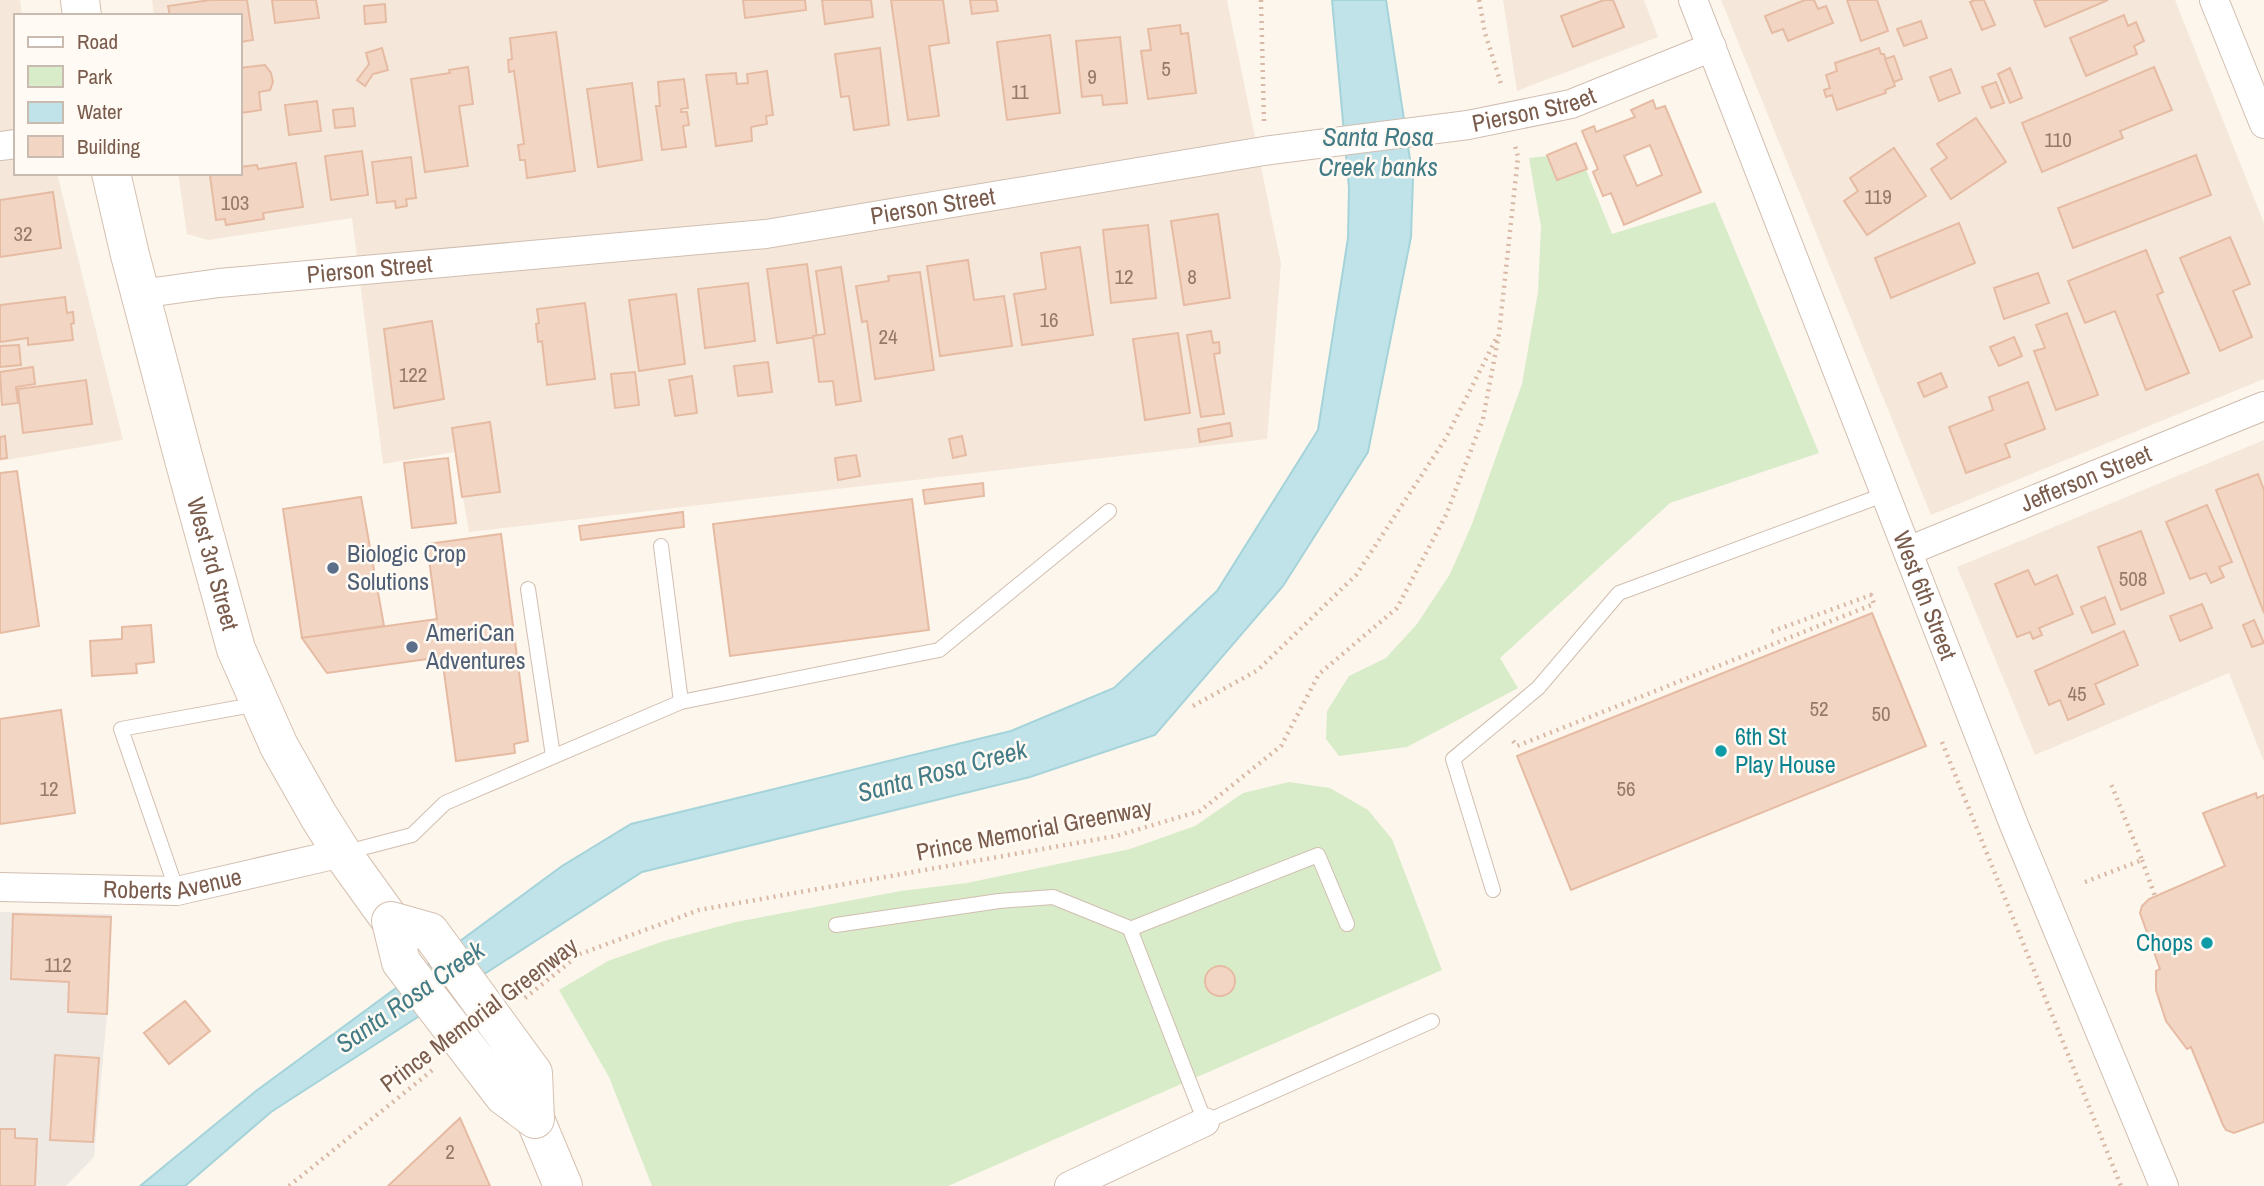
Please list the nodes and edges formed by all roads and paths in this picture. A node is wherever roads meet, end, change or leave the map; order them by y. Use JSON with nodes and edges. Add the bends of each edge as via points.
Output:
{"nodes":[{"id":1,"x":1261,"y":0,"type":"edge"},
{"id":2,"x":1479,"y":0,"type":"edge"},
{"id":3,"x":1693,"y":0,"type":"edge"},
{"id":4,"x":2214,"y":0,"type":"edge"},
{"id":5,"x":1712,"y":47,"type":"junction"},
{"id":6,"x":1504,"y":92,"type":"dead end"},
{"id":7,"x":2264,"y":124,"type":"edge"},
{"id":8,"x":1264,"y":151,"type":"junction"},
{"id":9,"x":1518,"y":157,"type":"dead end"},
{"id":10,"x":111,"y":175,"type":"edge"},
{"id":11,"x":141,"y":294,"type":"junction"},
{"id":12,"x":1499,"y":334,"type":"junction"},
{"id":13,"x":2264,"y":406,"type":"edge"},
{"id":14,"x":1886,"y":494,"type":"junction"},
{"id":15,"x":1109,"y":511,"type":"dead end"},
{"id":16,"x":661,"y":545,"type":"dead end"},
{"id":17,"x":1908,"y":551,"type":"junction"},
{"id":18,"x":528,"y":589,"type":"dead end"},
{"id":19,"x":1768,"y":633,"type":"dead end"},
{"id":20,"x":681,"y":702,"type":"junction"},
{"id":21,"x":259,"y":704,"type":"junction"},
{"id":22,"x":1193,"y":706,"type":"dead end"},
{"id":23,"x":1496,"y":723,"type":"junction"},
{"id":24,"x":1942,"y":741,"type":"dead end"},
{"id":25,"x":553,"y":757,"type":"junction"},
{"id":26,"x":2110,"y":784,"type":"dead end"},
{"id":27,"x":342,"y":853,"type":"junction"},
{"id":28,"x":2142,"y":860,"type":"junction"},
{"id":29,"x":2085,"y":883,"type":"dead end"},
{"id":30,"x":0,"y":887,"type":"edge"},
{"id":31,"x":1493,"y":890,"type":"dead end"},
{"id":32,"x":177,"y":891,"type":"junction"},
{"id":33,"x":2155,"y":896,"type":"dead end"},
{"id":34,"x":1346,"y":924,"type":"dead end"},
{"id":35,"x":836,"y":925,"type":"dead end"},
{"id":36,"x":1132,"y":929,"type":"junction"},
{"id":37,"x":517,"y":1004,"type":"dead end"},
{"id":38,"x":1432,"y":1021,"type":"dead end"},
{"id":39,"x":443,"y":1062,"type":"dead end"},
{"id":40,"x":1205,"y":1122,"type":"junction"},
{"id":41,"x":289,"y":1186,"type":"edge"},
{"id":42,"x":563,"y":1186,"type":"edge"},
{"id":43,"x":1069,"y":1186,"type":"edge"},
{"id":44,"x":2121,"y":1186,"type":"edge"},
{"id":45,"x":2164,"y":1186,"type":"edge"}],
"edges":[{"from":1,"to":8,"type":"path"},
{"from":2,"to":6,"type":"path"},
{"from":3,"to":5,"type":"street","name":"West 6th Street"},
{"from":4,"to":7,"type":"street"},
{"from":5,"to":8,"type":"street","name":"Pierson Street","via":[[1571,104],[1468,125]]},
{"from":5,"to":14,"type":"street","name":"West 6th Street"},
{"from":8,"to":11,"type":"street","name":"Pierson Street","via":[[766,234]]},
{"from":9,"to":12,"type":"path","name":"Prince Memorial Greenway"},
{"from":10,"to":11,"type":"main road","name":"West 3rd Street"},
{"from":11,"to":21,"type":"main road","name":"West 3rd Street","via":[[226,615]]},
{"from":12,"to":22,"type":"path","via":[[1446,438],[1356,575],[1258,670]]},
{"from":12,"to":37,"type":"path","name":"Prince Memorial Greenway","via":[[1483,419],[1446,515],[1397,608],[1319,674],[1281,746],[1200,811],[1115,836],[699,910],[580,954]]},
{"from":13,"to":17,"type":"street","name":"Jefferson Street"},
{"from":14,"to":17,"type":"street","name":"West 6th Street"},
{"from":14,"to":23,"type":"lane","via":[[1619,593],[1538,688]]},
{"from":15,"to":20,"type":"lane","via":[[939,650]]},
{"from":16,"to":20,"type":"lane"},
{"from":17,"to":45,"type":"street","name":"West 6th Street","via":[[2014,825]]},
{"from":18,"to":25,"type":"lane"},
{"from":19,"to":23,"type":"path","via":[[1871,595],[1874,604],[1517,746]]},
{"from":20,"to":25,"type":"lane"},
{"from":21,"to":27,"type":"main road","name":"West 3rd Street"},
{"from":21,"to":32,"type":"lane","via":[[121,729]]},
{"from":23,"to":31,"type":"lane","via":[[1453,759]]},
{"from":24,"to":44,"type":"path"},
{"from":25,"to":27,"type":"lane","via":[[445,803],[412,835]]},
{"from":26,"to":28,"type":"path"},
{"from":27,"to":32,"type":"street","name":"Roberts Avenue"},
{"from":27,"to":42,"type":"main road","name":"West 3rd Street","bridge":true,"via":[[391,922],[401,962],[504,1096],[535,1119]]},
{"from":28,"to":29,"type":"path"},
{"from":28,"to":33,"type":"path"},
{"from":30,"to":32,"type":"street","name":"Roberts Avenue"},
{"from":34,"to":36,"type":"lane","via":[[1318,855]]},
{"from":35,"to":36,"type":"lane","via":[[1053,897]]},
{"from":36,"to":40,"type":"lane"},
{"from":38,"to":40,"type":"lane"},
{"from":39,"to":41,"type":"path","name":"Prince Memorial Greenway"},
{"from":40,"to":43,"type":"street"}]}
